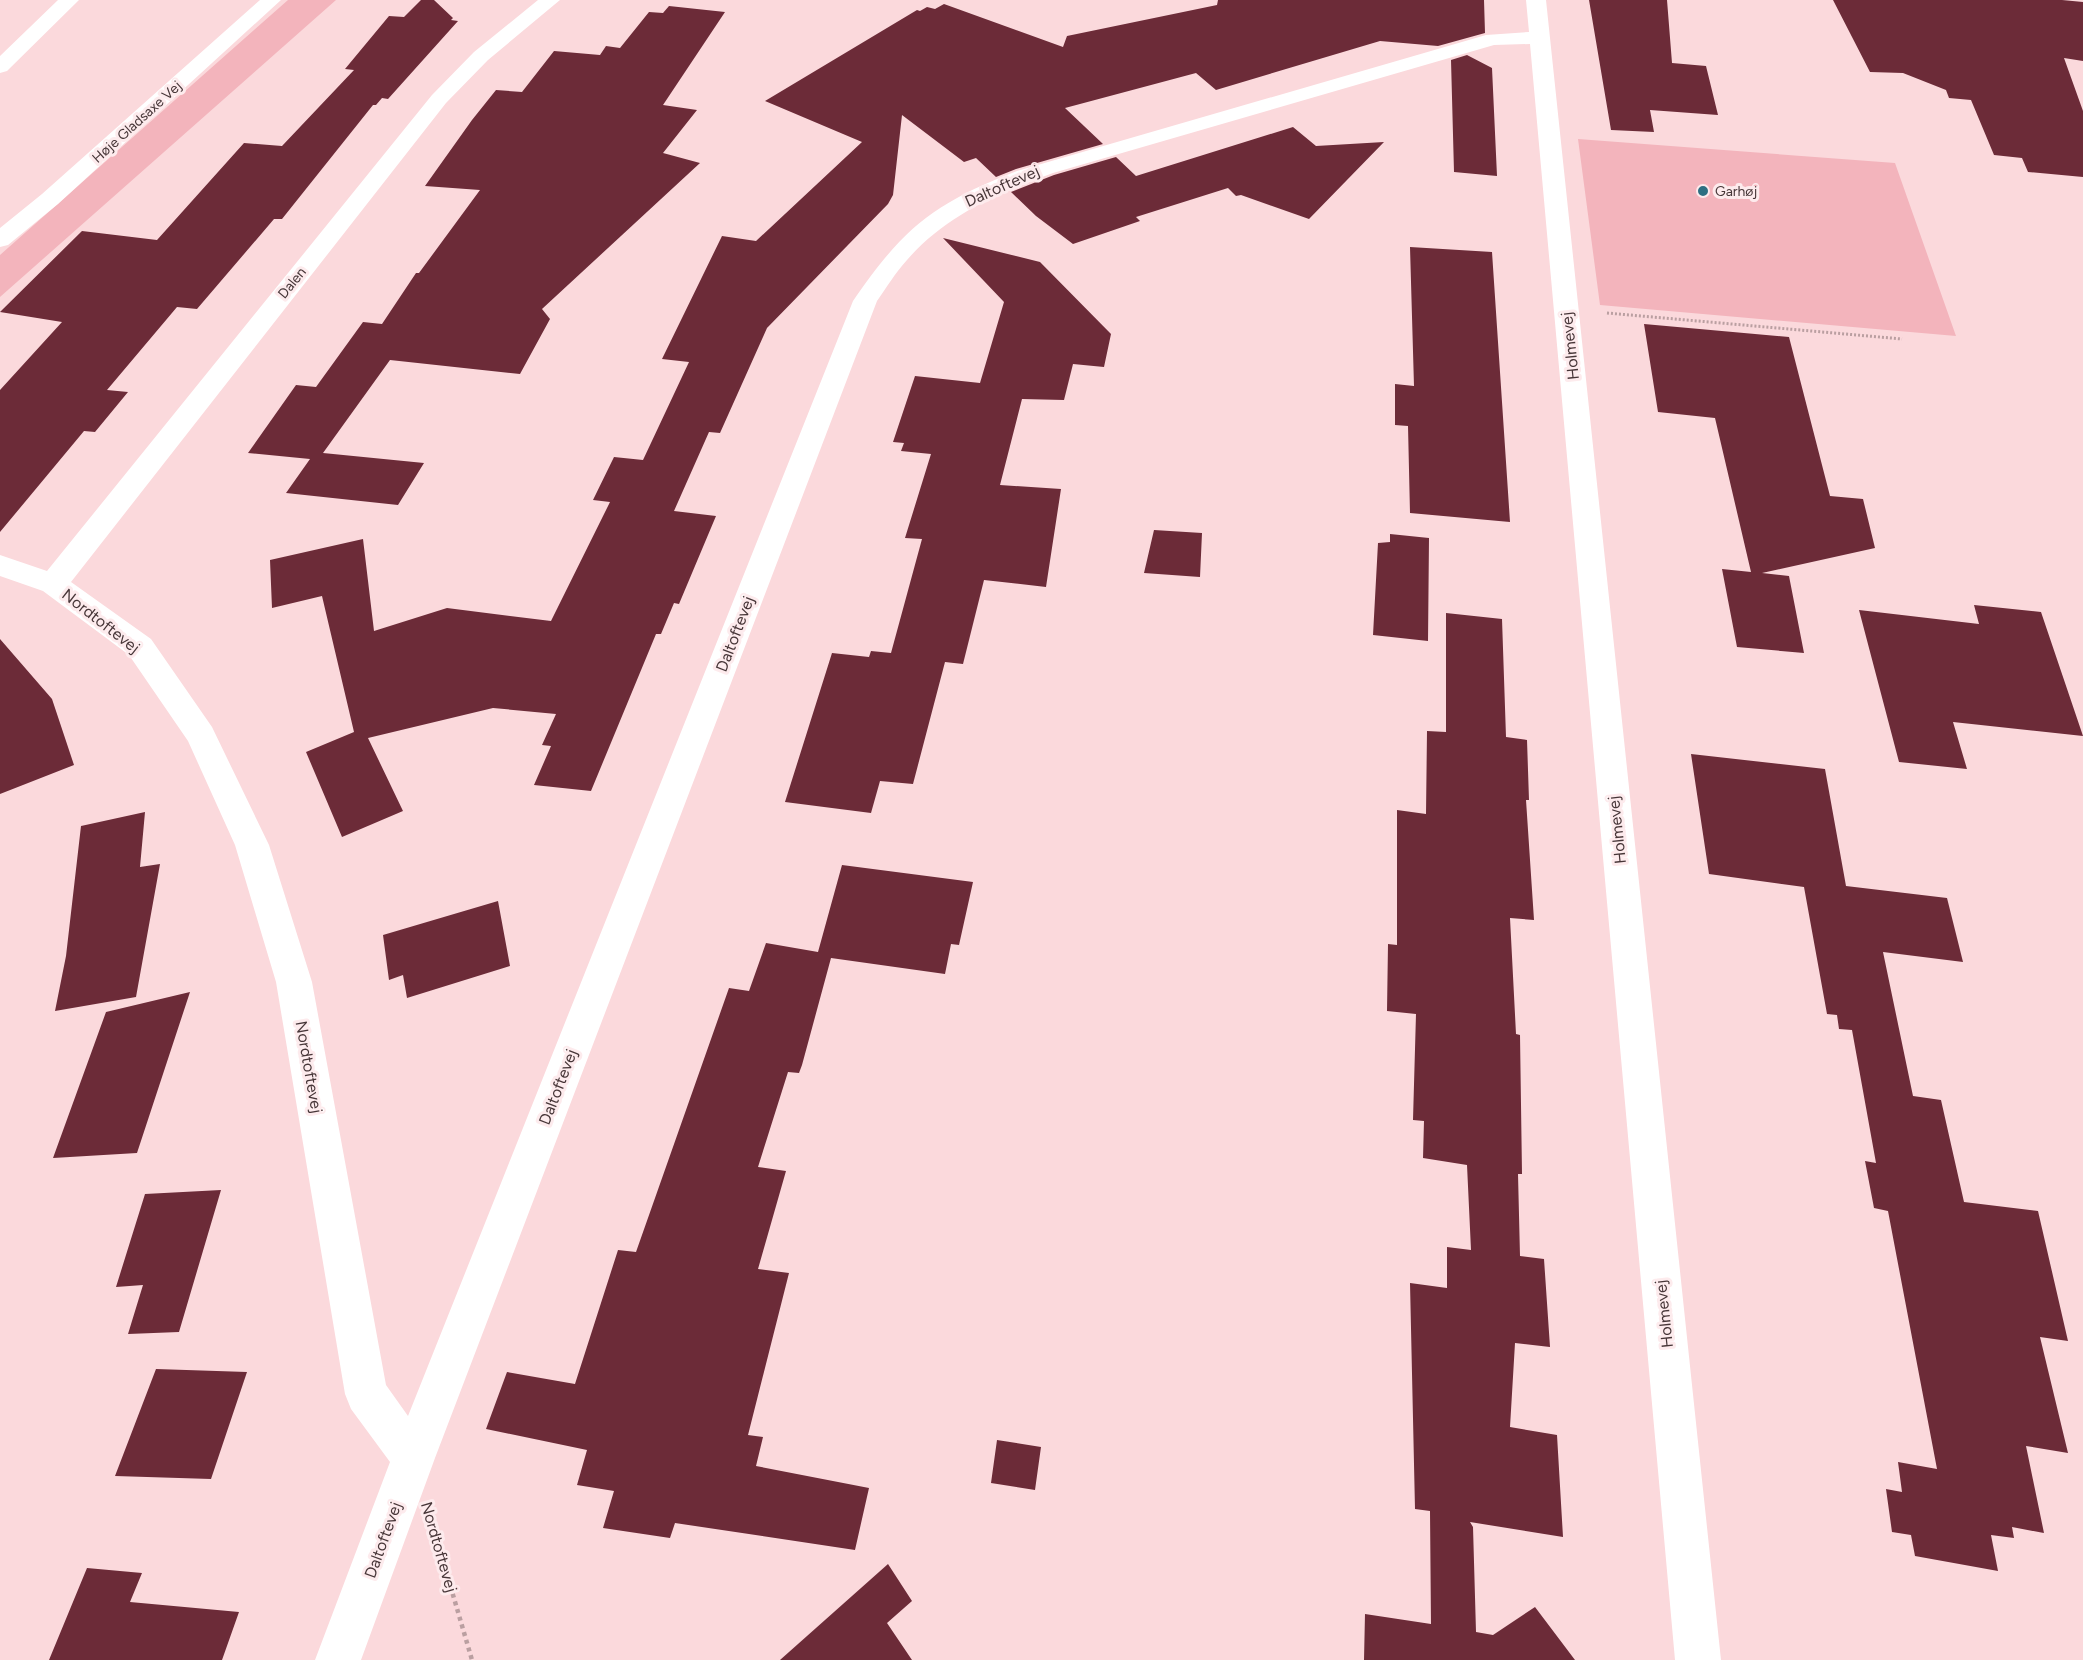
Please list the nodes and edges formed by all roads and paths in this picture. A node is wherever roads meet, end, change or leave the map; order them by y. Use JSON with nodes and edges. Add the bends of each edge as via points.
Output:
{"nodes":[{"id":1,"x":69,"y":0,"type":"edge"},
{"id":2,"x":271,"y":0,"type":"edge"},
{"id":3,"x":550,"y":0,"type":"edge"},
{"id":4,"x":1536,"y":0,"type":"edge"},
{"id":5,"x":1540,"y":38,"type":"junction"},
{"id":6,"x":0,"y":66,"type":"edge"},
{"id":7,"x":0,"y":240,"type":"edge"},
{"id":8,"x":1566,"y":310,"type":"junction"},
{"id":9,"x":1902,"y":339,"type":"dead end"},
{"id":10,"x":0,"y":565,"type":"edge"},
{"id":11,"x":52,"y":584,"type":"junction"},
{"id":12,"x":413,"y":1458,"type":"junction"},
{"id":13,"x":436,"y":1537,"type":"dead end"},
{"id":14,"x":338,"y":1660,"type":"edge"},
{"id":15,"x":472,"y":1660,"type":"edge"},
{"id":16,"x":1698,"y":1660,"type":"edge"}],
"edges":[{"from":1,"to":6,"type":"street"},
{"from":2,"to":7,"type":"street","name":"Høje Gladsaxe Vej"},
{"from":3,"to":11,"type":"street","name":"Dalen","via":[[480,56],[439,99]]},
{"from":4,"to":5,"type":"street","name":"Holmevej"},
{"from":5,"to":8,"type":"street","name":"Holmevej"},
{"from":5,"to":12,"type":"street","name":"Daltoftevej","via":[[1493,39],[1045,168],[977,194],[936,220],[900,253],[865,301]]},
{"from":8,"to":9,"type":"path"},
{"from":8,"to":16,"type":"street","name":"Holmevej"},
{"from":10,"to":11,"type":"street","name":"Nordtoftevej"},
{"from":11,"to":12,"type":"street","name":"Nordtoftevej","via":[[140,647],[201,736],[252,845],[294,982],[366,1394]]},
{"from":12,"to":14,"type":"street","name":"Daltoftevej"},
{"from":13,"to":15,"type":"path","name":"Nordtoftevej"}]}
